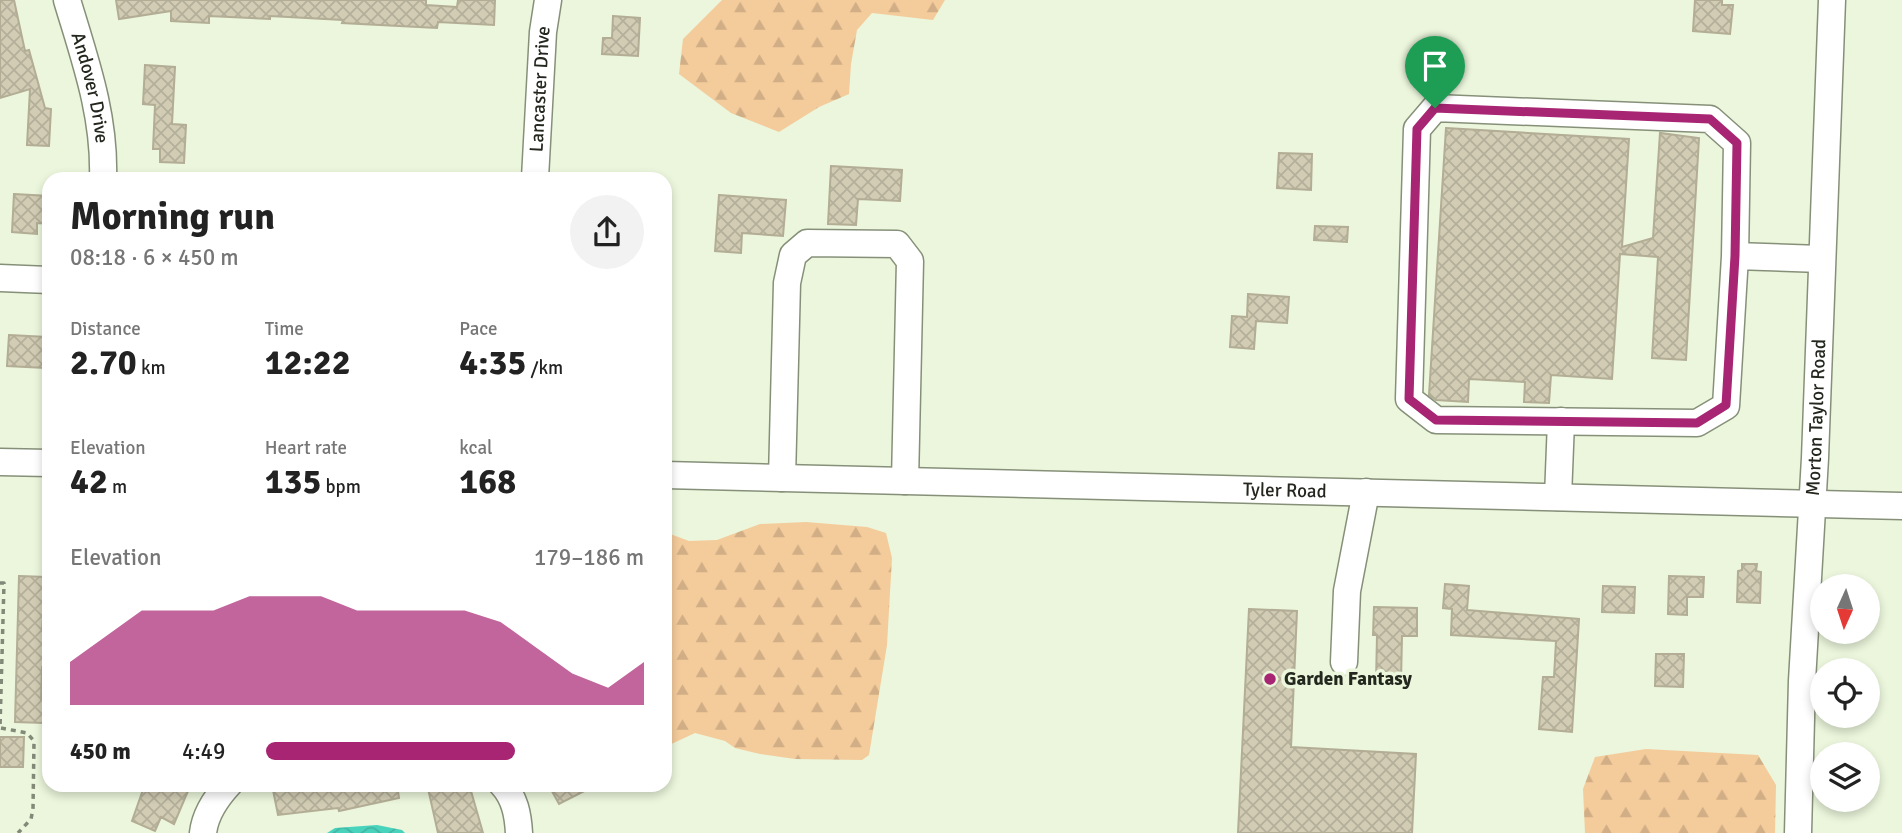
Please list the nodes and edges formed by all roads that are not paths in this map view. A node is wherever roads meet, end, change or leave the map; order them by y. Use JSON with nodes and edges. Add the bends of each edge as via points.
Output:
{"nodes":[{"id":1,"x":67,"y":0,"type":"edge"},
{"id":2,"x":548,"y":0,"type":"edge"},
{"id":3,"x":1832,"y":0,"type":"edge"},
{"id":4,"x":103,"y":172,"type":"edge"},
{"id":5,"x":535,"y":172,"type":"edge"},
{"id":6,"x":1735,"y":256,"type":"junction"},
{"id":7,"x":1821,"y":259,"type":"junction"},
{"id":8,"x":0,"y":278,"type":"edge"},
{"id":9,"x":42,"y":280,"type":"edge"},
{"id":10,"x":1561,"y":421,"type":"junction"},
{"id":11,"x":0,"y":462,"type":"edge"},
{"id":12,"x":42,"y":463,"type":"edge"},
{"id":13,"x":672,"y":475,"type":"edge"},
{"id":14,"x":782,"y":478,"type":"junction"},
{"id":15,"x":905,"y":481,"type":"junction"},
{"id":16,"x":1366,"y":492,"type":"junction"},
{"id":17,"x":1558,"y":497,"type":"junction"},
{"id":18,"x":1812,"y":503,"type":"junction"},
{"id":19,"x":1902,"y":506,"type":"edge"},
{"id":20,"x":1343,"y":662,"type":"dead end"},
{"id":21,"x":222,"y":792,"type":"edge"},
{"id":22,"x":509,"y":792,"type":"edge"},
{"id":23,"x":203,"y":833,"type":"edge"},
{"id":24,"x":519,"y":833,"type":"edge"},
{"id":25,"x":1798,"y":833,"type":"edge"}],
"edges":[{"from":1,"to":4,"type":"street","name":"Andover Drive","via":[[102,127]]},
{"from":2,"to":5,"type":"street","name":"Lancaster Drive"},
{"from":3,"to":7,"type":"street","name":"Morton Taylor Road"},
{"from":6,"to":7,"type":"street"},
{"from":6,"to":10,"type":"street","via":[[1726,405],[1697,423]]},
{"from":6,"to":10,"type":"street","via":[[1737,143],[1710,119],[1435,108],[1417,129],[1409,399],[1436,420]]},
{"from":7,"to":18,"type":"street","name":"Morton Taylor Road"},
{"from":8,"to":9,"type":"street"},
{"from":10,"to":17,"type":"street"},
{"from":11,"to":12,"type":"street"},
{"from":13,"to":14,"type":"street","name":"Tyler Road"},
{"from":14,"to":15,"type":"street","name":"Tyler Road"},
{"from":14,"to":15,"type":"street","via":[[787,283],[793,255],[807,243],[897,244],[910,261]]},
{"from":15,"to":16,"type":"street","name":"Tyler Road"},
{"from":16,"to":17,"type":"street","name":"Tyler Road"},
{"from":16,"to":20,"type":"street","via":[[1347,591]]},
{"from":17,"to":18,"type":"street","name":"Tyler Road"},
{"from":18,"to":19,"type":"street","name":"Tyler Road"},
{"from":18,"to":25,"type":"street","name":"Morton Taylor Road"},
{"from":21,"to":23,"type":"street"},
{"from":22,"to":24,"type":"street","via":[[518,813]]}]}
